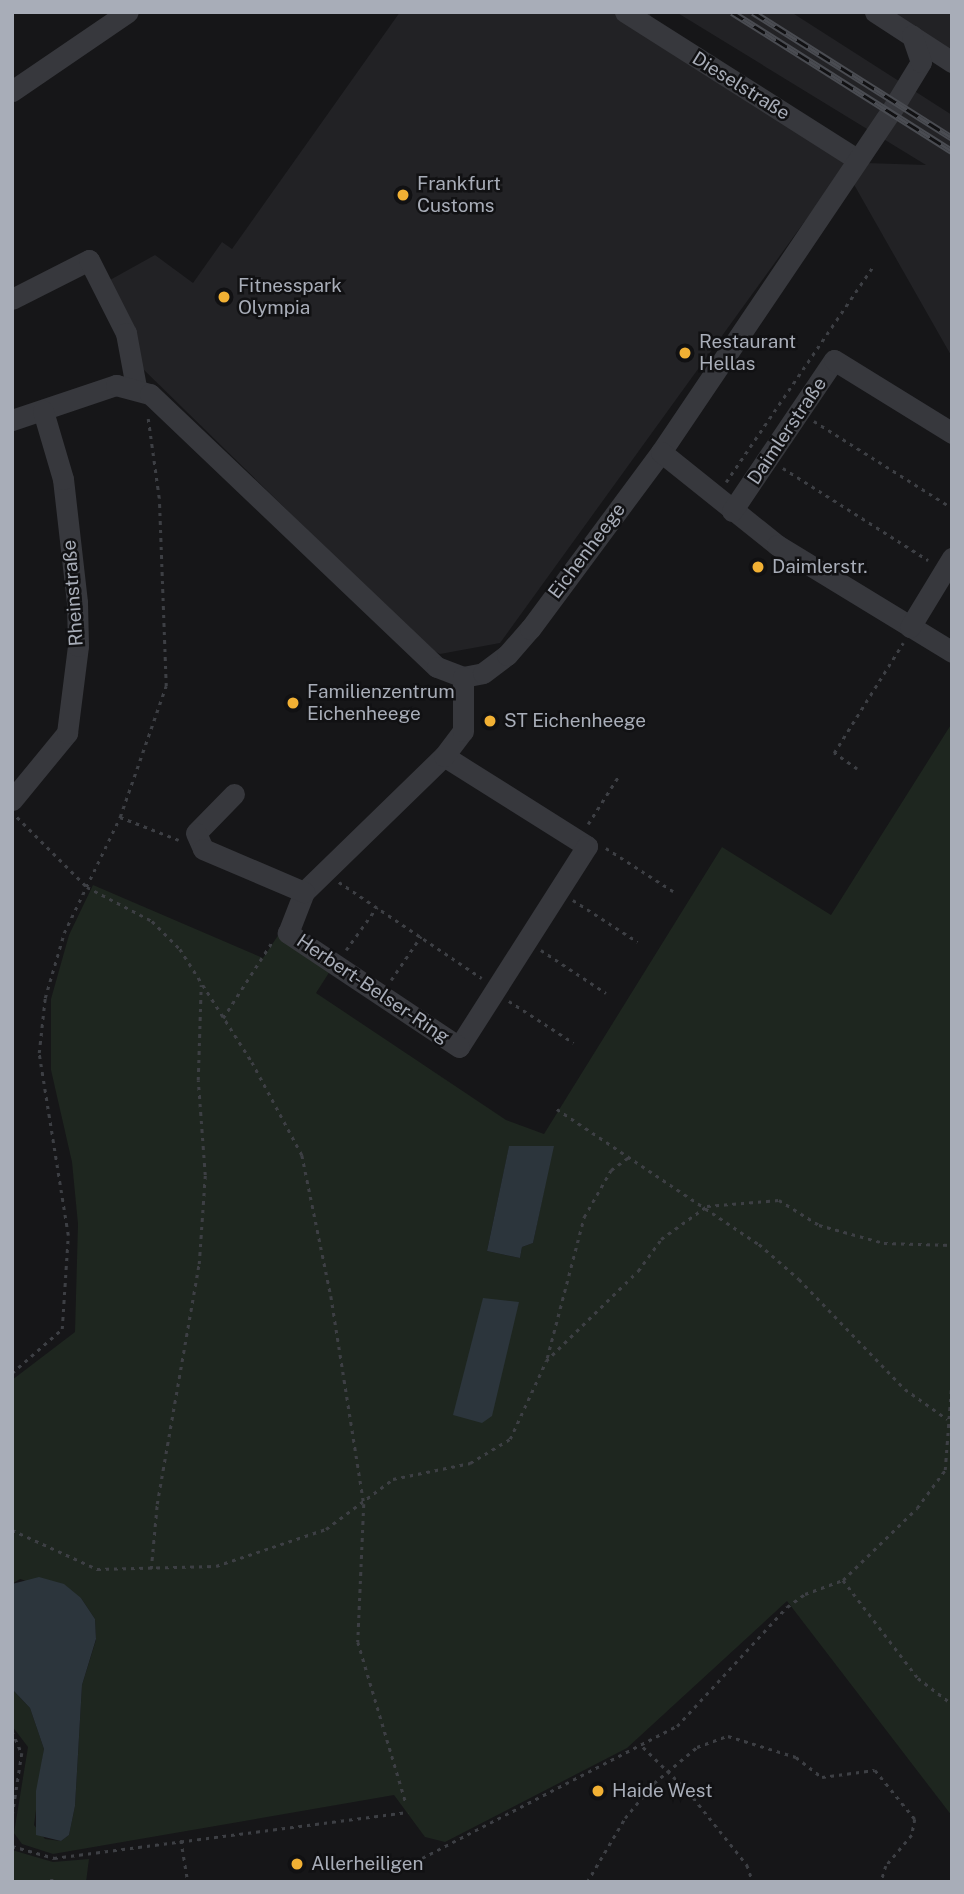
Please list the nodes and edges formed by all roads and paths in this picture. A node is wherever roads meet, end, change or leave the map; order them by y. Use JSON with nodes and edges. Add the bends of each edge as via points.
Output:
{"nodes":[{"id":1,"x":128,"y":12,"type":"edge"},
{"id":2,"x":625,"y":12,"type":"edge"},
{"id":3,"x":875,"y":12,"type":"edge"},
{"id":4,"x":912,"y":36,"type":"junction"},
{"id":5,"x":952,"y":62,"type":"edge"},
{"id":6,"x":12,"y":92,"type":"edge"},
{"id":7,"x":857,"y":159,"type":"junction"},
{"id":8,"x":872,"y":268,"type":"dead end"},
{"id":9,"x":12,"y":299,"type":"edge"},
{"id":10,"x":136,"y":387,"type":"junction"},
{"id":11,"x":43,"y":411,"type":"junction"},
{"id":12,"x":799,"y":412,"type":"junction"},
{"id":13,"x":148,"y":417,"type":"dead end"},
{"id":14,"x":12,"y":420,"type":"edge"},
{"id":15,"x":952,"y":433,"type":"edge"},
{"id":16,"x":661,"y":452,"type":"junction"},
{"id":17,"x":768,"y":459,"type":"junction"},
{"id":18,"x":716,"y":497,"type":"junction"},
{"id":19,"x":952,"y":508,"type":"edge"},
{"id":20,"x":733,"y":511,"type":"junction"},
{"id":21,"x":948,"y":564,"type":"edge"},
{"id":22,"x":910,"y":627,"type":"junction"},
{"id":23,"x":952,"y":652,"type":"edge"},
{"id":24,"x":463,"y":677,"type":"junction"},
{"id":25,"x":444,"y":756,"type":"junction"},
{"id":26,"x":857,"y":769,"type":"dead end"},
{"id":27,"x":620,"y":774,"type":"dead end"},
{"id":28,"x":234,"y":794,"type":"dead end"},
{"id":29,"x":12,"y":800,"type":"edge"},
{"id":30,"x":12,"y":812,"type":"edge"},
{"id":31,"x":120,"y":817,"type":"junction"},
{"id":32,"x":582,"y":844,"type":"junction"},
{"id":33,"x":203,"y":849,"type":"junction"},
{"id":34,"x":325,"y":872,"type":"junction"},
{"id":35,"x":87,"y":887,"type":"junction"},
{"id":36,"x":558,"y":890,"type":"junction"},
{"id":37,"x":673,"y":891,"type":"dead end"},
{"id":38,"x":304,"y":892,"type":"junction"},
{"id":39,"x":377,"y":907,"type":"junction"},
{"id":40,"x":288,"y":933,"type":"junction"},
{"id":41,"x":421,"y":936,"type":"junction"},
{"id":42,"x":526,"y":941,"type":"junction"},
{"id":43,"x":638,"y":942,"type":"dead end"},
{"id":44,"x":336,"y":965,"type":"junction"},
{"id":45,"x":201,"y":985,"type":"junction"},
{"id":46,"x":496,"y":989,"type":"junction"},
{"id":47,"x":606,"y":993,"type":"dead end"},
{"id":48,"x":381,"y":994,"type":"junction"},
{"id":49,"x":223,"y":1018,"type":"junction"},
{"id":50,"x":574,"y":1043,"type":"dead end"},
{"id":51,"x":557,"y":1109,"type":"dead end"},
{"id":52,"x":630,"y":1156,"type":"junction"},
{"id":53,"x":707,"y":1206,"type":"junction"},
{"id":54,"x":952,"y":1245,"type":"edge"},
{"id":55,"x":546,"y":1361,"type":"junction"},
{"id":56,"x":12,"y":1373,"type":"edge"},
{"id":57,"x":952,"y":1376,"type":"edge"},
{"id":58,"x":947,"y":1419,"type":"junction"},
{"id":59,"x":364,"y":1504,"type":"junction"},
{"id":60,"x":12,"y":1530,"type":"edge"},
{"id":61,"x":151,"y":1569,"type":"junction"},
{"id":62,"x":843,"y":1580,"type":"junction"},
{"id":63,"x":952,"y":1704,"type":"edge"},
{"id":64,"x":12,"y":1731,"type":"edge"},
{"id":65,"x":643,"y":1747,"type":"junction"},
{"id":66,"x":665,"y":1772,"type":"junction"},
{"id":67,"x":405,"y":1802,"type":"dead end"},
{"id":68,"x":408,"y":1812,"type":"dead end"},
{"id":69,"x":12,"y":1818,"type":"edge"},
{"id":70,"x":180,"y":1840,"type":"junction"},
{"id":71,"x":12,"y":1846,"type":"edge"},
{"id":72,"x":422,"y":1858,"type":"dead end"},
{"id":73,"x":188,"y":1882,"type":"edge"},
{"id":74,"x":587,"y":1882,"type":"edge"},
{"id":75,"x":753,"y":1882,"type":"edge"},
{"id":76,"x":881,"y":1882,"type":"edge"}],
"edges":[{"from":1,"to":6,"type":"street"},
{"from":2,"to":7,"type":"street","name":"Dieselstraße"},
{"from":3,"to":4,"type":"street"},
{"from":4,"to":5,"type":"street"},
{"from":4,"to":7,"type":"street","name":"Eichenheege","via":[[921,54],[917,72]]},
{"from":7,"to":16,"type":"street","name":"Eichenheege"},
{"from":8,"to":18,"type":"path"},
{"from":9,"to":10,"type":"street","via":[[89,260],[126,333]]},
{"from":10,"to":11,"type":"street","via":[[116,385]]},
{"from":10,"to":24,"type":"street","via":[[164,405],[426,658],[443,671]]},
{"from":11,"to":14,"type":"street"},
{"from":11,"to":29,"type":"street","name":"Rheinstraße","via":[[63,479],[78,646],[66,733]]},
{"from":12,"to":15,"type":"street","name":"Daimlerstraße","via":[[834,360]]},
{"from":12,"to":17,"type":"street","name":"Daimlerstraße"},
{"from":12,"to":19,"type":"path"},
{"from":13,"to":31,"type":"path","via":[[159,498],[166,686]]},
{"from":16,"to":18,"type":"street"},
{"from":16,"to":24,"type":"street","name":"Eichenheege","via":[[507,655],[483,673]]},
{"from":17,"to":20,"type":"street","name":"Daimlerstraße"},
{"from":17,"to":21,"type":"path"},
{"from":18,"to":20,"type":"street"},
{"from":20,"to":22,"type":"street","via":[[778,545]]},
{"from":21,"to":22,"type":"street"},
{"from":22,"to":23,"type":"street"},
{"from":22,"to":26,"type":"path","via":[[834,753]]},
{"from":24,"to":25,"type":"street","name":"Herbert-Belser-Ring","via":[[466,723]]},
{"from":25,"to":32,"type":"street"},
{"from":25,"to":34,"type":"street","name":"Herbert-Belser-Ring"},
{"from":27,"to":32,"type":"path"},
{"from":28,"to":33,"type":"street","via":[[196,833]]},
{"from":30,"to":35,"type":"path"},
{"from":31,"to":33,"type":"path"},
{"from":31,"to":35,"type":"path"},
{"from":32,"to":36,"type":"street","name":"Herbert-Belser-Ring"},
{"from":32,"to":37,"type":"path","via":[[601,845]]},
{"from":33,"to":38,"type":"street"},
{"from":34,"to":38,"type":"street","name":"Herbert-Belser-Ring"},
{"from":34,"to":39,"type":"path"},
{"from":35,"to":45,"type":"path","via":[[152,921],[180,949]]},
{"from":35,"to":56,"type":"path","via":[[64,933],[46,998],[39,1053],[68,1235],[62,1329]]},
{"from":36,"to":42,"type":"street","name":"Herbert-Belser-Ring"},
{"from":36,"to":43,"type":"path"},
{"from":38,"to":40,"type":"street","name":"Herbert-Belser-Ring"},
{"from":39,"to":41,"type":"path"},
{"from":39,"to":44,"type":"path"},
{"from":40,"to":44,"type":"street","name":"Herbert-Belser-Ring"},
{"from":40,"to":49,"type":"path","via":[[277,933]]},
{"from":41,"to":46,"type":"path"},
{"from":41,"to":48,"type":"path"},
{"from":42,"to":46,"type":"street","name":"Herbert-Belser-Ring"},
{"from":42,"to":47,"type":"path"},
{"from":44,"to":48,"type":"street","name":"Herbert-Belser-Ring"},
{"from":45,"to":49,"type":"path"},
{"from":45,"to":61,"type":"path","via":[[198,1080],[205,1175],[199,1264],[159,1490]]},
{"from":46,"to":48,"type":"street","name":"Herbert-Belser-Ring","via":[[459,1046]]},
{"from":46,"to":50,"type":"path"},
{"from":49,"to":59,"type":"path","via":[[302,1155],[331,1296]]},
{"from":51,"to":52,"type":"path"},
{"from":52,"to":53,"type":"path"},
{"from":52,"to":55,"type":"path","via":[[611,1170],[584,1217]]},
{"from":53,"to":54,"type":"path","via":[[779,1200],[819,1225],[884,1243]]},
{"from":53,"to":55,"type":"path","via":[[661,1239],[638,1271]]},
{"from":53,"to":58,"type":"path","via":[[799,1279],[905,1390]]},
{"from":55,"to":59,"type":"path","via":[[510,1439],[470,1463],[393,1479]]},
{"from":57,"to":58,"type":"path"},
{"from":58,"to":62,"type":"path","via":[[945,1470],[917,1508]]},
{"from":59,"to":61,"type":"path","via":[[326,1529],[216,1566]]},
{"from":59,"to":67,"type":"path","via":[[358,1642]]},
{"from":60,"to":61,"type":"path","via":[[97,1569]]},
{"from":62,"to":63,"type":"path","via":[[918,1678]]},
{"from":62,"to":65,"type":"path","via":[[806,1594],[788,1607],[677,1727]]},
{"from":64,"to":69,"type":"path","via":[[22,1754]]},
{"from":65,"to":66,"type":"path"},
{"from":65,"to":72,"type":"path"},
{"from":66,"to":74,"type":"path","via":[[625,1818]]},
{"from":66,"to":75,"type":"path","via":[[688,1791],[747,1865]]},
{"from":66,"to":76,"type":"path","via":[[697,1747],[728,1736],[796,1757],[822,1777],[875,1770],[915,1819],[912,1835],[886,1866]]},
{"from":68,"to":70,"type":"path"},
{"from":70,"to":71,"type":"path","via":[[54,1858]]},
{"from":70,"to":73,"type":"path"}]}
